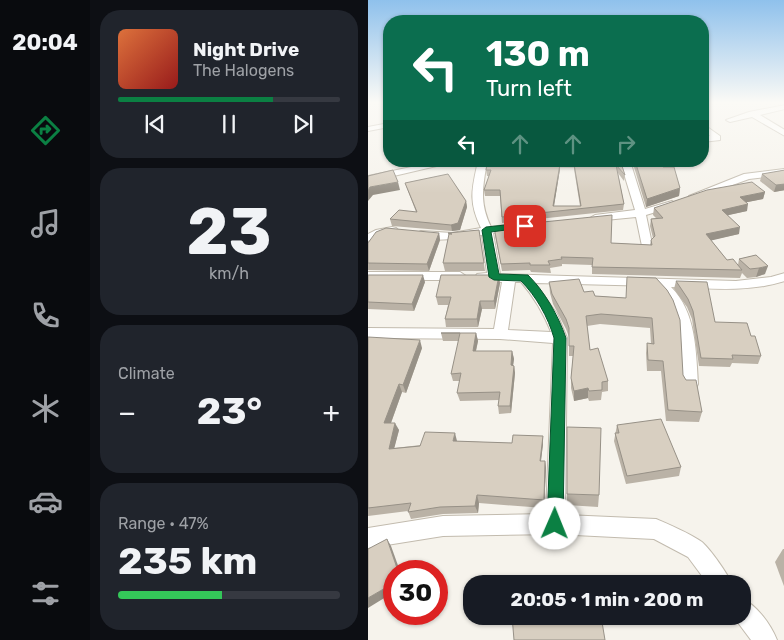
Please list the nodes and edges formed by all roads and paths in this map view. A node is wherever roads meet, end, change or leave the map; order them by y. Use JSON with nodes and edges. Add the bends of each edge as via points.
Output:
{"nodes":[{"id":1,"x":711,"y":133,"type":"edge"},
{"id":2,"x":709,"y":139,"type":"edge"},
{"id":3,"x":425,"y":167,"type":"edge"},
{"id":4,"x":485,"y":167,"type":"edge"},
{"id":5,"x":627,"y":167,"type":"edge"},
{"id":6,"x":784,"y":172,"type":"edge"},
{"id":7,"x":368,"y":179,"type":"edge"},
{"id":8,"x":641,"y":213,"type":"junction"},
{"id":9,"x":583,"y":219,"type":"edge"},
{"id":10,"x":525,"y":226,"type":"edge"},
{"id":11,"x":486,"y":230,"type":"junction"},
{"id":12,"x":368,"y":238,"type":"edge"},
{"id":13,"x":646,"y":244,"type":"edge"},
{"id":14,"x":368,"y":276,"type":"edge"},
{"id":15,"x":494,"y":277,"type":"junction"},
{"id":16,"x":516,"y":277,"type":"junction"},
{"id":17,"x":784,"y":277,"type":"edge"},
{"id":18,"x":660,"y":284,"type":"junction"},
{"id":19,"x":368,"y":333,"type":"edge"},
{"id":20,"x":500,"y":334,"type":"junction"},
{"id":21,"x":560,"y":338,"type":"junction"},
{"id":22,"x":690,"y":384,"type":"edge"},
{"id":23,"x":555,"y":524,"type":"junction"},
{"id":24,"x":368,"y":538,"type":"edge"},
{"id":25,"x":714,"y":575,"type":"edge"},
{"id":26,"x":751,"y":622,"type":"edge"},
{"id":27,"x":765,"y":640,"type":"edge"}],
"edges":[{"from":1,"to":2,"type":"street","via":[[717,138]]},
{"from":3,"to":7,"type":"street"},
{"from":4,"to":11,"type":"street","via":[[477,191],[478,211]]},
{"from":5,"to":8,"type":"street"},
{"from":6,"to":8,"type":"street","via":[[734,180]]},
{"from":8,"to":9,"type":"street"},
{"from":8,"to":13,"type":"street"},
{"from":10,"to":11,"type":"street"},
{"from":11,"to":12,"type":"street","via":[[452,236],[387,230]]},
{"from":11,"to":15,"type":"street"},
{"from":14,"to":15,"type":"street"},
{"from":15,"to":16,"type":"street"},
{"from":16,"to":18,"type":"street"},
{"from":16,"to":20,"type":"street"},
{"from":16,"to":21,"type":"street","via":[[532,285],[555,322]]},
{"from":17,"to":18,"type":"street","via":[[736,285]]},
{"from":18,"to":22,"type":"street","via":[[676,301],[684,325]]},
{"from":19,"to":20,"type":"street"},
{"from":20,"to":21,"type":"street"},
{"from":21,"to":23,"type":"street"},
{"from":23,"to":24,"type":"street","via":[[442,526]]},
{"from":23,"to":25,"type":"street","via":[[656,529],[695,550]]},
{"from":26,"to":27,"type":"street"}]}
